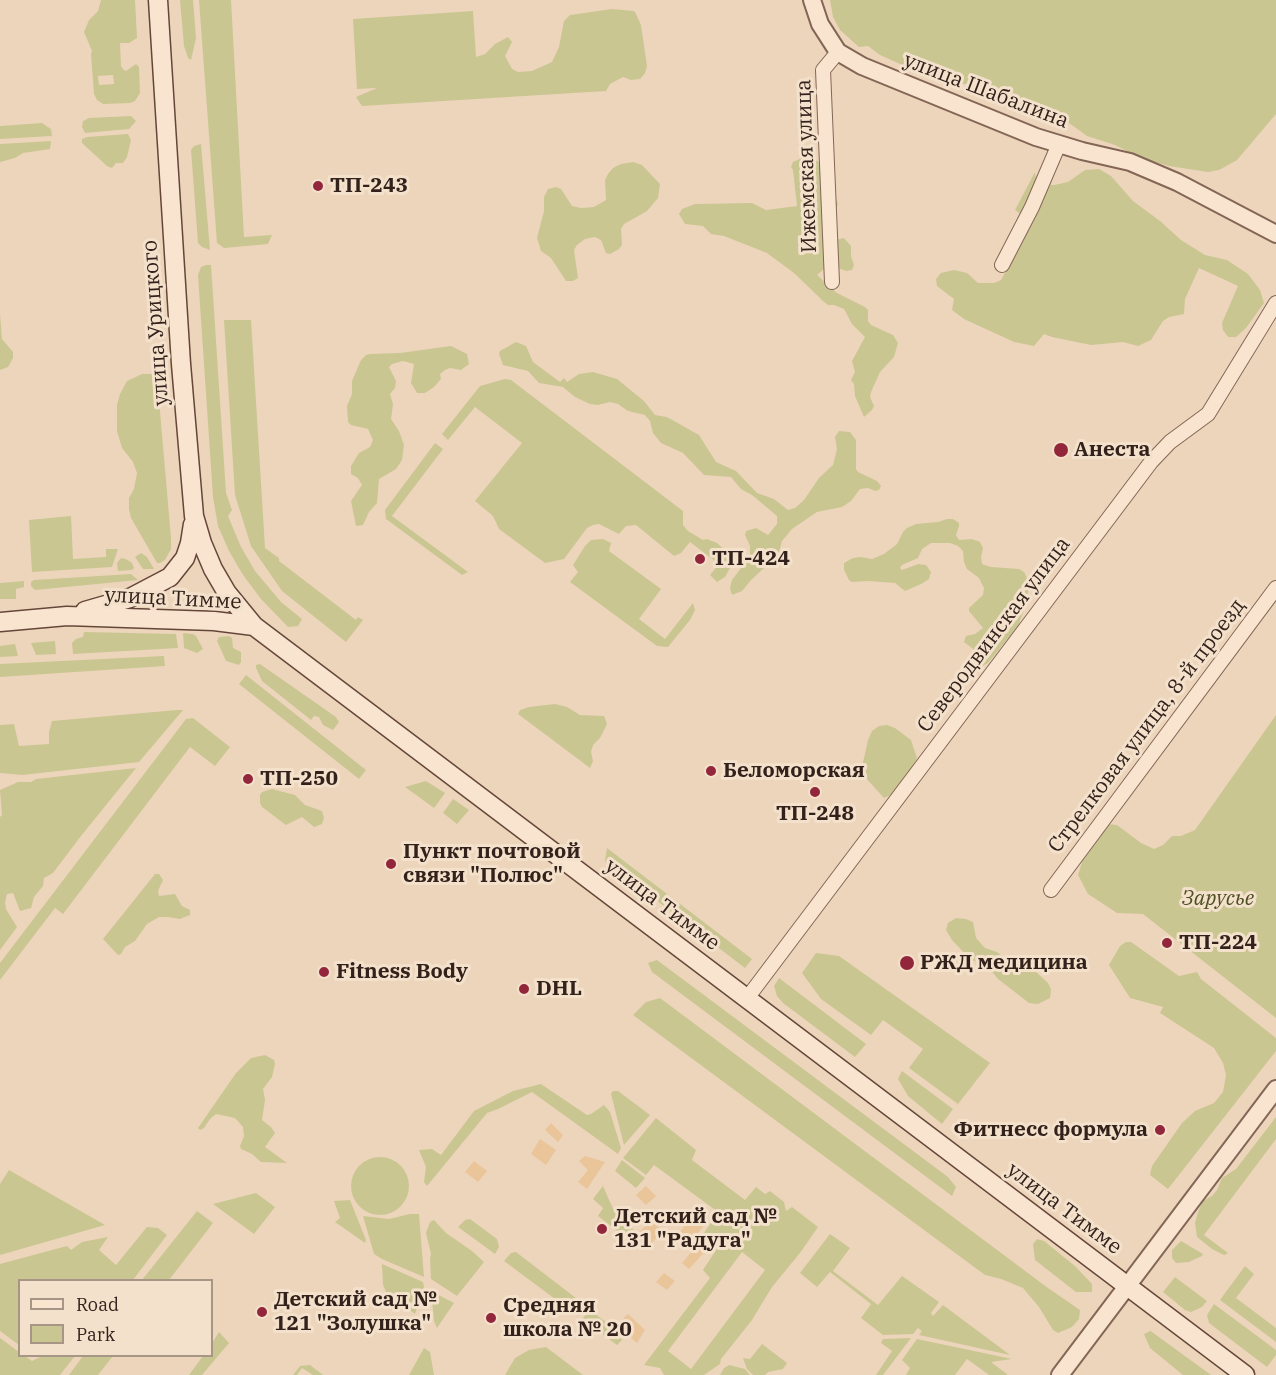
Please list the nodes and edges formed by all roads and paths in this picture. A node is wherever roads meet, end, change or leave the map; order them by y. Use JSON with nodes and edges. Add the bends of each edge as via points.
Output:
{"nodes":[{"id":1,"x":159,"y":0,"type":"edge"},
{"id":2,"x":812,"y":0,"type":"edge"},
{"id":3,"x":838,"y":52,"type":"junction"},
{"id":4,"x":1059,"y":144,"type":"junction"},
{"id":5,"x":1276,"y":234,"type":"edge"},
{"id":6,"x":1002,"y":265,"type":"dead end"},
{"id":7,"x":832,"y":282,"type":"dead end"},
{"id":8,"x":1276,"y":303,"type":"edge"},
{"id":9,"x":194,"y":516,"type":"junction"},
{"id":10,"x":1276,"y":588,"type":"edge"},
{"id":11,"x":67,"y":616,"type":"junction"},
{"id":12,"x":0,"y":622,"type":"edge"},
{"id":13,"x":254,"y":626,"type":"junction"},
{"id":14,"x":1051,"y":890,"type":"dead end"},
{"id":15,"x":748,"y":997,"type":"junction"},
{"id":16,"x":1276,"y":1089,"type":"edge"},
{"id":17,"x":1127,"y":1285,"type":"junction"},
{"id":18,"x":1060,"y":1375,"type":"edge"},
{"id":19,"x":1245,"y":1375,"type":"edge"}],
"edges":[{"from":1,"to":9,"type":"main road","name":"улица Урицкого"},
{"from":2,"to":3,"type":"street","name":"улица Шабалина","via":[[819,24]]},
{"from":3,"to":4,"type":"street","name":"улица Шабалина","via":[[981,116]]},
{"from":3,"to":7,"type":"street","name":"Ижемская улица","via":[[823,70]]},
{"from":4,"to":5,"type":"street","name":"улица Шабалина","via":[[1130,162]]},
{"from":4,"to":6,"type":"street"},
{"from":8,"to":15,"type":"street","name":"Северодвинская улица","via":[[1208,414],[1170,442],[1151,462]]},
{"from":9,"to":11,"type":"main road","via":[[185,558],[164,581],[130,598]]},
{"from":9,"to":13,"type":"main road","name":"улица Урицкого","via":[[216,575]]},
{"from":10,"to":14,"type":"street","name":"Стрелковая улица, 8-й проезд"},
{"from":11,"to":12,"type":"main road","name":"улица Тимме"},
{"from":11,"to":13,"type":"main road","name":"улица Тимме"},
{"from":13,"to":15,"type":"main road","name":"улица Тимме"},
{"from":15,"to":17,"type":"main road","name":"улица Тимме"},
{"from":16,"to":17,"type":"street"},
{"from":17,"to":18,"type":"street"},
{"from":17,"to":19,"type":"main road","name":"улица Тимме"}]}
